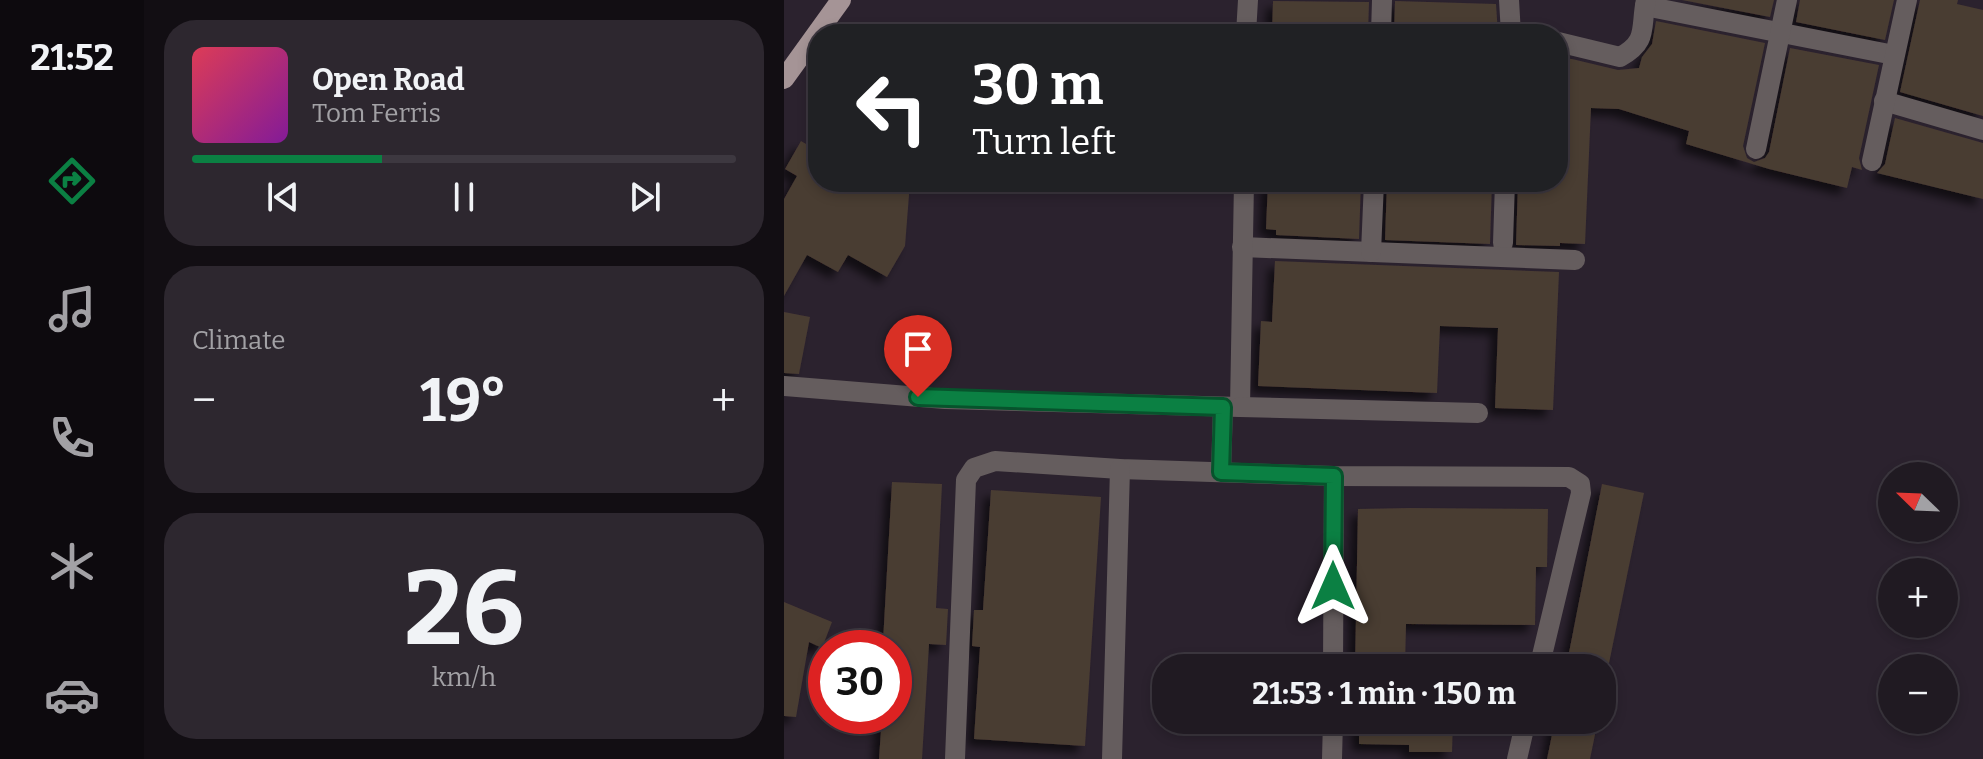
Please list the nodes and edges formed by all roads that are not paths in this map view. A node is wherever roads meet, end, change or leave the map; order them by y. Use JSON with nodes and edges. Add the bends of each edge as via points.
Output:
{"nodes":[{"id":1,"x":841,"y":0,"type":"edge"},
{"id":2,"x":1248,"y":0,"type":"edge"},
{"id":3,"x":1382,"y":0,"type":"edge"},
{"id":4,"x":1509,"y":0,"type":"edge"},
{"id":5,"x":1787,"y":0,"type":"edge"},
{"id":6,"x":1907,"y":0,"type":"edge"},
{"id":7,"x":1646,"y":3,"type":"edge"},
{"id":8,"x":824,"y":24,"type":"edge"},
{"id":9,"x":1247,"y":24,"type":"edge"},
{"id":10,"x":1381,"y":24,"type":"edge"},
{"id":11,"x":1513,"y":24,"type":"edge"},
{"id":12,"x":1779,"y":33,"type":"junction"},
{"id":13,"x":1568,"y":44,"type":"edge"},
{"id":14,"x":808,"y":46,"type":"edge"},
{"id":15,"x":1894,"y":55,"type":"junction"},
{"id":16,"x":784,"y":79,"type":"edge"},
{"id":17,"x":1884,"y":101,"type":"junction"},
{"id":18,"x":1983,"y":130,"type":"edge"},
{"id":19,"x":1756,"y":149,"type":"dead end"},
{"id":20,"x":1872,"y":161,"type":"dead end"},
{"id":21,"x":1244,"y":192,"type":"edge"},
{"id":22,"x":1374,"y":192,"type":"edge"},
{"id":23,"x":1505,"y":192,"type":"edge"},
{"id":24,"x":1503,"y":243,"type":"dead end"},
{"id":25,"x":1242,"y":247,"type":"junction"},
{"id":26,"x":1371,"y":252,"type":"junction"},
{"id":27,"x":1575,"y":260,"type":"dead end"},
{"id":28,"x":784,"y":386,"type":"edge"},
{"id":29,"x":1231,"y":407,"type":"junction"},
{"id":30,"x":1478,"y":413,"type":"dead end"},
{"id":31,"x":1120,"y":469,"type":"junction"},
{"id":32,"x":1221,"y":472,"type":"junction"},
{"id":33,"x":1334,"y":476,"type":"junction"},
{"id":34,"x":1333,"y":654,"type":"edge"},
{"id":35,"x":1542,"y":654,"type":"edge"},
{"id":36,"x":1333,"y":734,"type":"edge"},
{"id":37,"x":1523,"y":734,"type":"edge"},
{"id":38,"x":955,"y":759,"type":"edge"},
{"id":39,"x":1112,"y":759,"type":"edge"},
{"id":40,"x":1332,"y":759,"type":"edge"},
{"id":41,"x":1517,"y":759,"type":"edge"}],
"edges":[{"from":1,"to":8,"type":"main road"},
{"from":2,"to":9,"type":"street"},
{"from":3,"to":10,"type":"street"},
{"from":4,"to":11,"type":"street"},
{"from":5,"to":12,"type":"street"},
{"from":6,"to":15,"type":"street"},
{"from":7,"to":12,"type":"street"},
{"from":7,"to":13,"type":"street","via":[[1640,40],[1620,57]]},
{"from":12,"to":15,"type":"street"},
{"from":12,"to":19,"type":"street"},
{"from":14,"to":16,"type":"main road"},
{"from":15,"to":17,"type":"street"},
{"from":17,"to":18,"type":"street"},
{"from":17,"to":20,"type":"street"},
{"from":21,"to":25,"type":"street"},
{"from":22,"to":26,"type":"street"},
{"from":23,"to":24,"type":"street"},
{"from":25,"to":26,"type":"street"},
{"from":25,"to":29,"type":"street"},
{"from":26,"to":27,"type":"street"},
{"from":28,"to":29,"type":"street","via":[[945,399]]},
{"from":29,"to":30,"type":"street"},
{"from":29,"to":32,"type":"street"},
{"from":31,"to":32,"type":"street"},
{"from":31,"to":38,"type":"street","via":[[995,461],[974,468],[966,480]]},
{"from":31,"to":39,"type":"street"},
{"from":32,"to":33,"type":"street"},
{"from":33,"to":34,"type":"street"},
{"from":33,"to":35,"type":"street","via":[[1560,476],[1580,484]]},
{"from":36,"to":40,"type":"street"},
{"from":37,"to":41,"type":"street"}]}
